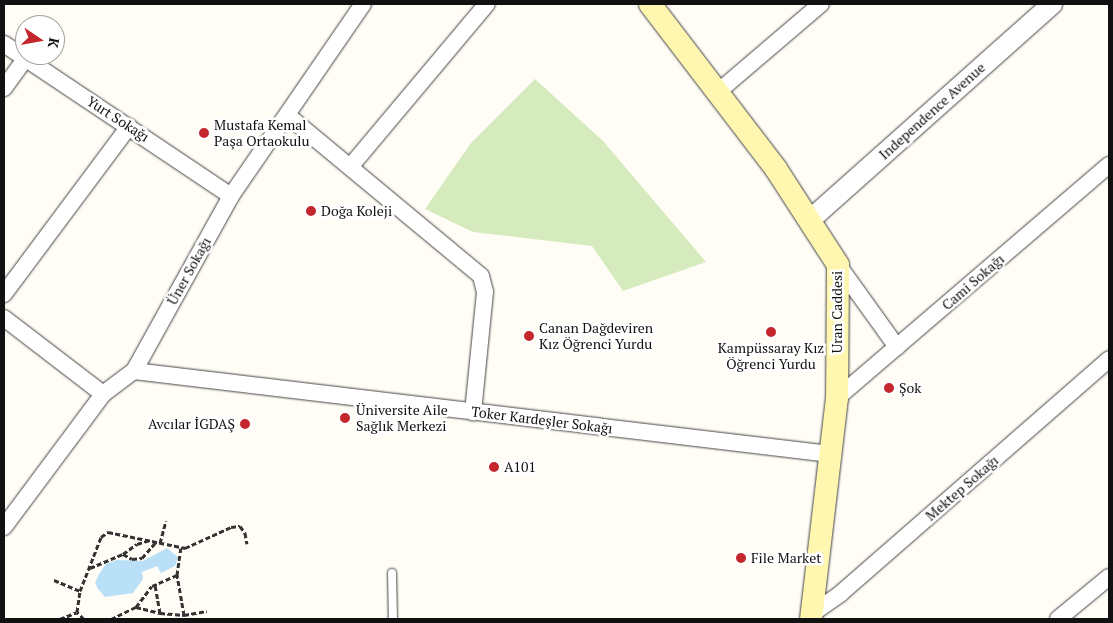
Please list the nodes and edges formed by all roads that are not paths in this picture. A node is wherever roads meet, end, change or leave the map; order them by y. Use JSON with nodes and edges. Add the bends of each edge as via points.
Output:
{"nodes":[{"id":1,"x":364,"y":4,"type":"edge"},
{"id":2,"x":486,"y":4,"type":"edge"},
{"id":3,"x":650,"y":4,"type":"edge"},
{"id":4,"x":821,"y":4,"type":"edge"},
{"id":5,"x":1052,"y":4,"type":"edge"},
{"id":6,"x":4,"y":44,"type":"edge"},
{"id":7,"x":15,"y":52,"type":"edge"},
{"id":8,"x":21,"y":65,"type":"edge"},
{"id":9,"x":35,"y":65,"type":"edge"},
{"id":10,"x":4,"y":88,"type":"edge"},
{"id":11,"x":719,"y":91,"type":"junction"},
{"id":12,"x":287,"y":115,"type":"junction"},
{"id":13,"x":129,"y":126,"type":"junction"},
{"id":14,"x":1109,"y":165,"type":"edge"},
{"id":15,"x":350,"y":167,"type":"junction"},
{"id":16,"x":231,"y":196,"type":"junction"},
{"id":17,"x":811,"y":219,"type":"junction"},
{"id":18,"x":838,"y":265,"type":"junction"},
{"id":19,"x":4,"y":294,"type":"edge"},
{"id":20,"x":4,"y":318,"type":"edge"},
{"id":21,"x":897,"y":347,"type":"junction"},
{"id":22,"x":1109,"y":359,"type":"edge"},
{"id":23,"x":134,"y":371,"type":"junction"},
{"id":24,"x":103,"y":394,"type":"junction"},
{"id":25,"x":837,"y":398,"type":"junction"},
{"id":26,"x":473,"y":412,"type":"junction"},
{"id":27,"x":830,"y":454,"type":"junction"},
{"id":28,"x":4,"y":527,"type":"edge"},
{"id":29,"x":392,"y":573,"type":"dead end"},
{"id":30,"x":1109,"y":577,"type":"edge"},
{"id":31,"x":812,"y":616,"type":"edge"},
{"id":32,"x":393,"y":619,"type":"edge"},
{"id":33,"x":1058,"y":619,"type":"edge"}],
"edges":[{"from":1,"to":12,"type":"street","name":"Üner Sokağı"},
{"from":2,"to":15,"type":"street"},
{"from":3,"to":11,"type":"main road","name":"Uran Caddesi"},
{"from":4,"to":11,"type":"street"},
{"from":5,"to":17,"type":"street","name":"Independence Avenue"},
{"from":6,"to":7,"type":"street","name":"Yurt Sokağı"},
{"from":8,"to":10,"type":"street"},
{"from":9,"to":13,"type":"street","name":"Yurt Sokağı"},
{"from":11,"to":17,"type":"main road","name":"Uran Caddesi"},
{"from":12,"to":15,"type":"street"},
{"from":12,"to":16,"type":"street","name":"Üner Sokağı"},
{"from":13,"to":16,"type":"street","name":"Yurt Sokağı"},
{"from":13,"to":19,"type":"street"},
{"from":14,"to":21,"type":"street","name":"Cami Sokağı"},
{"from":15,"to":26,"type":"street","via":[[481,276],[485,292]]},
{"from":16,"to":23,"type":"street","name":"Üner Sokağı"},
{"from":17,"to":18,"type":"main road","name":"Uran Caddesi"},
{"from":18,"to":21,"type":"street"},
{"from":18,"to":25,"type":"main road","name":"Uran Caddesi"},
{"from":20,"to":24,"type":"street"},
{"from":21,"to":25,"type":"street","name":"Cami Sokağı"},
{"from":22,"to":31,"type":"street","name":"Mektep Sokağı"},
{"from":23,"to":24,"type":"street","name":"Üner Sokağı"},
{"from":23,"to":26,"type":"street","name":"Toker Kardeşler Sokağı"},
{"from":24,"to":28,"type":"street","name":"Üner Sokağı"},
{"from":25,"to":27,"type":"main road","name":"Uran Caddesi"},
{"from":26,"to":27,"type":"street","name":"Toker Kardeşler Sokağı"},
{"from":27,"to":31,"type":"main road","name":"Uran Caddesi"},
{"from":29,"to":32,"type":"lane"},
{"from":30,"to":33,"type":"street"}]}
